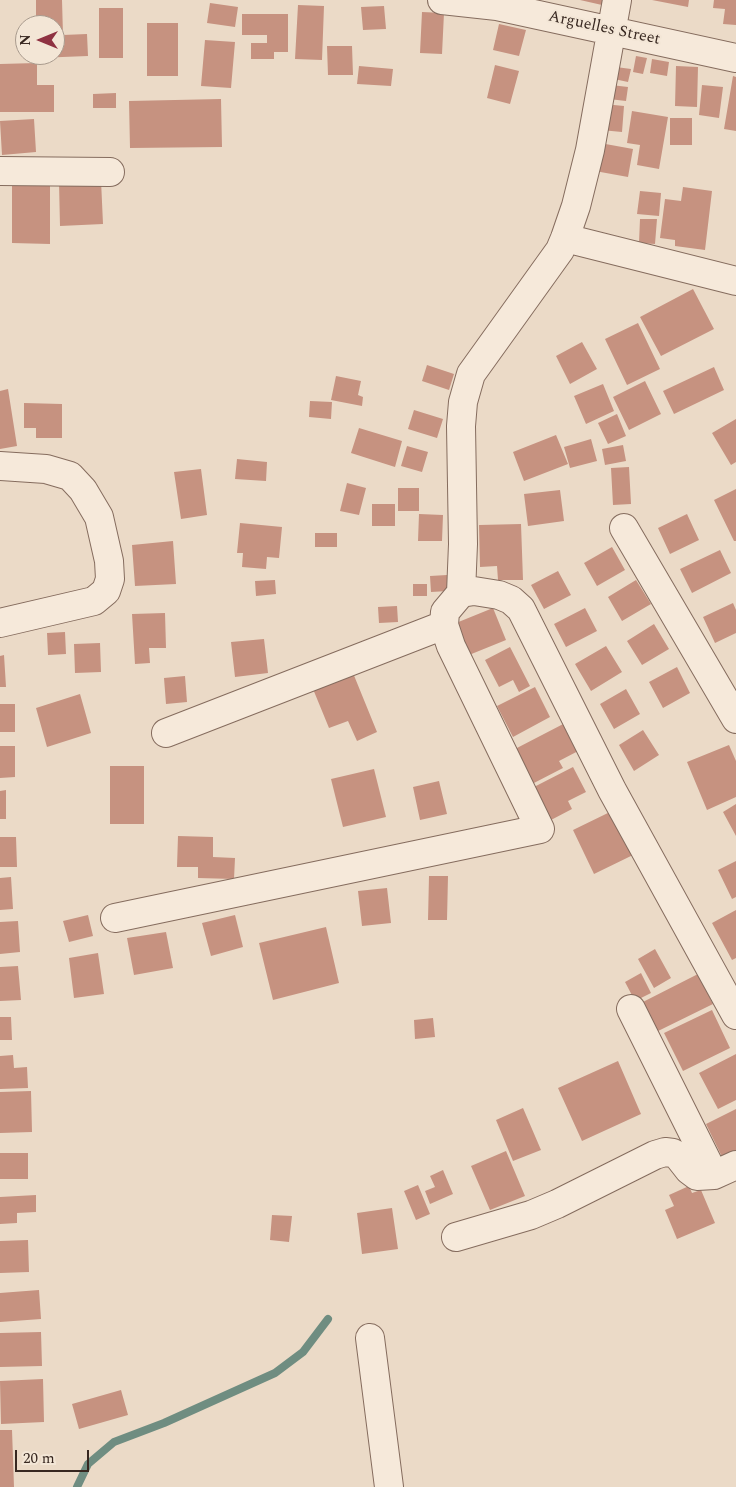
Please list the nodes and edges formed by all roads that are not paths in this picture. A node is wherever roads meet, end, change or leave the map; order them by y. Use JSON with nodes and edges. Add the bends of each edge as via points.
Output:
{"nodes":[{"id":1,"x":442,"y":0,"type":"edge"},
{"id":2,"x":617,"y":0,"type":"edge"},
{"id":3,"x":610,"y":30,"type":"junction"},
{"id":4,"x":736,"y":58,"type":"edge"},
{"id":5,"x":0,"y":171,"type":"edge"},
{"id":6,"x":110,"y":172,"type":"dead end"},
{"id":7,"x":565,"y":238,"type":"junction"},
{"id":8,"x":736,"y":281,"type":"edge"},
{"id":9,"x":0,"y":466,"type":"edge"},
{"id":10,"x":624,"y":528,"type":"dead end"},
{"id":11,"x":461,"y":593,"type":"junction"},
{"id":12,"x":0,"y":623,"type":"edge"},
{"id":13,"x":444,"y":625,"type":"junction"},
{"id":14,"x":736,"y":719,"type":"edge"},
{"id":15,"x":166,"y":733,"type":"dead end"},
{"id":16,"x":115,"y":918,"type":"dead end"},
{"id":17,"x":631,"y":1009,"type":"dead end"},
{"id":18,"x":736,"y":1015,"type":"edge"},
{"id":19,"x":725,"y":1170,"type":"edge"},
{"id":20,"x":456,"y":1237,"type":"dead end"},
{"id":21,"x":370,"y":1338,"type":"dead end"},
{"id":22,"x":389,"y":1487,"type":"edge"}],
"edges":[{"from":1,"to":3,"type":"street","name":"Arguelles Street","via":[[497,6]]},
{"from":2,"to":3,"type":"street"},
{"from":3,"to":4,"type":"street","name":"Arguelles Street"},
{"from":3,"to":7,"type":"street","via":[[590,150]]},
{"from":5,"to":6,"type":"street"},
{"from":7,"to":8,"type":"street"},
{"from":7,"to":11,"type":"street","via":[[560,250],[471,374],[462,402]]},
{"from":9,"to":12,"type":"street","via":[[46,469],[70,476],[83,490],[99,518],[110,579],[106,591],[94,601]]},
{"from":10,"to":14,"type":"street"},
{"from":11,"to":13,"type":"street","via":[[445,612]]},
{"from":11,"to":18,"type":"street","via":[[474,591],[499,595],[521,609],[612,790]]},
{"from":13,"to":15,"type":"street"},
{"from":13,"to":16,"type":"street","via":[[451,646],[540,829]]},
{"from":17,"to":19,"type":"street"},
{"from":19,"to":20,"type":"street","via":[[696,1176],[678,1156],[665,1152],[531,1215]]},
{"from":21,"to":22,"type":"street"}]}
